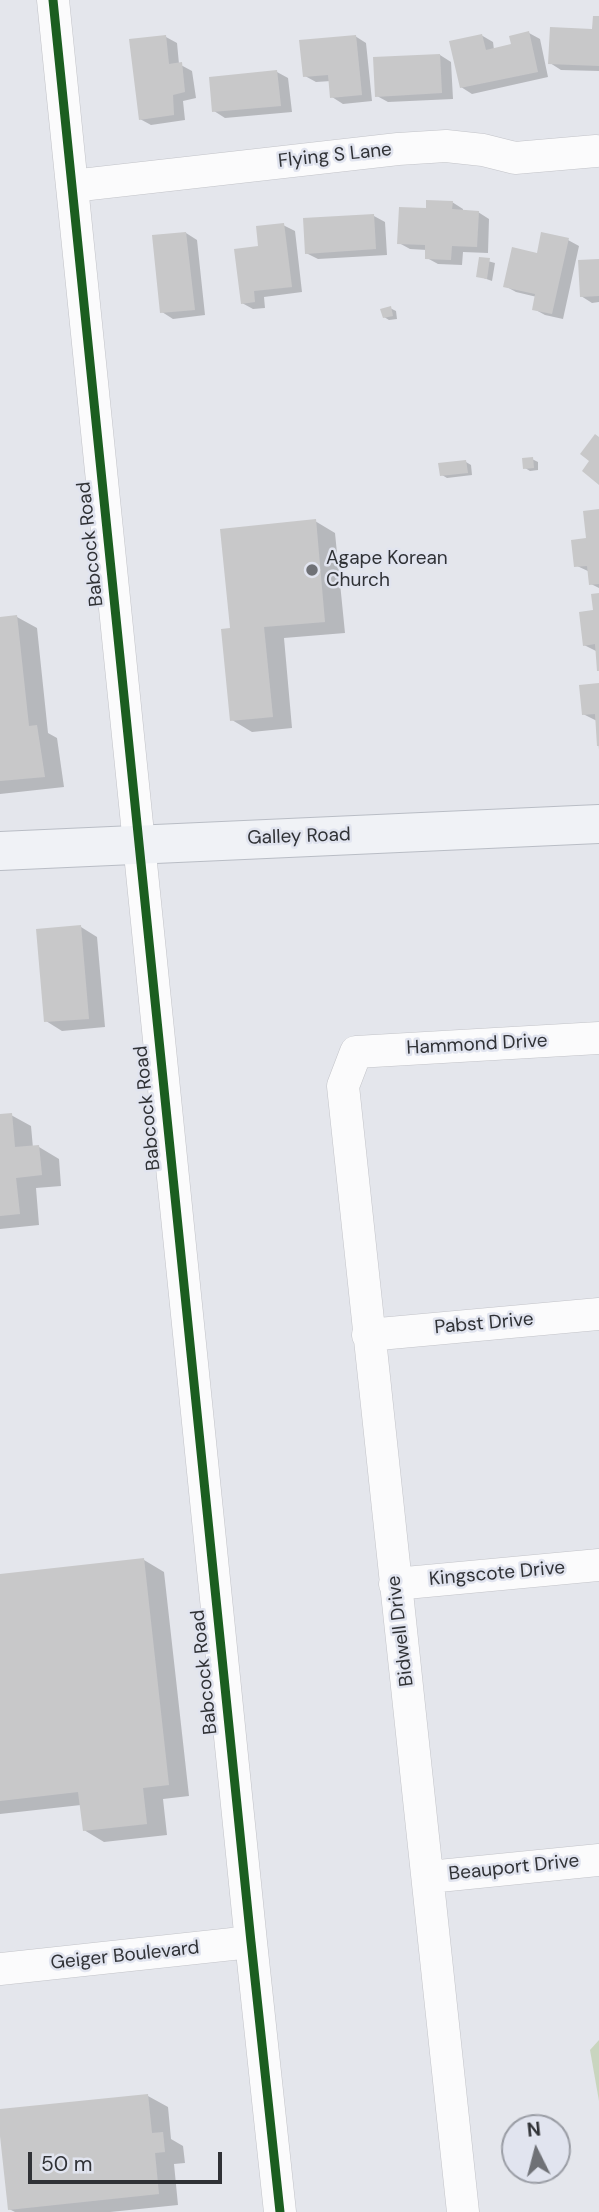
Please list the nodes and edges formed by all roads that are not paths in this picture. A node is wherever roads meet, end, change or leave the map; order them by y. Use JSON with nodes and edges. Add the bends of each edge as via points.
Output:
{"nodes":[{"id":1,"x":53,"y":0,"type":"edge"},
{"id":2,"x":596,"y":151,"type":"dead end"},
{"id":3,"x":72,"y":186,"type":"junction"},
{"id":4,"x":599,"y":824,"type":"edge"},
{"id":5,"x":139,"y":844,"type":"junction"},
{"id":6,"x":0,"y":851,"type":"edge"},
{"id":7,"x":599,"y":1038,"type":"edge"},
{"id":8,"x":356,"y":1052,"type":"joint"},
{"id":9,"x":599,"y":1314,"type":"edge"},
{"id":10,"x":368,"y":1335,"type":"junction"},
{"id":11,"x":599,"y":1565,"type":"edge"},
{"id":12,"x":395,"y":1584,"type":"junction"},
{"id":13,"x":599,"y":1860,"type":"edge"},
{"id":14,"x":429,"y":1877,"type":"junction"},
{"id":15,"x":251,"y":1942,"type":"junction"},
{"id":16,"x":0,"y":1969,"type":"edge"},
{"id":17,"x":280,"y":2212,"type":"edge"},
{"id":18,"x":463,"y":2212,"type":"edge"}],
"edges":[{"from":1,"to":3,"type":"street","name":"Babcock Road"},
{"from":2,"to":3,"type":"street","name":"Flying S Lane","via":[[515,158],[446,146],[398,149]]},
{"from":3,"to":5,"type":"street","name":"Babcock Road"},
{"from":4,"to":5,"type":"main road","name":"Galley Road"},
{"from":5,"to":6,"type":"main road","name":"Galley Road"},
{"from":5,"to":15,"type":"street","name":"Babcock Road"},
{"from":7,"to":8,"type":"street","name":"Hammond Drive"},
{"from":8,"to":10,"type":"street","name":"Bidwell Drive","via":[[343,1086]]},
{"from":9,"to":10,"type":"street","name":"Pabst Drive"},
{"from":10,"to":12,"type":"street","name":"Bidwell Drive"},
{"from":11,"to":12,"type":"street","name":"Kingscote Drive"},
{"from":12,"to":14,"type":"street","name":"Bidwell Drive"},
{"from":13,"to":14,"type":"street","name":"Beauport Drive"},
{"from":14,"to":18,"type":"street","name":"Bidwell Drive"},
{"from":15,"to":16,"type":"street","name":"Geiger Boulevard"},
{"from":15,"to":17,"type":"street","name":"Babcock Road"}]}
